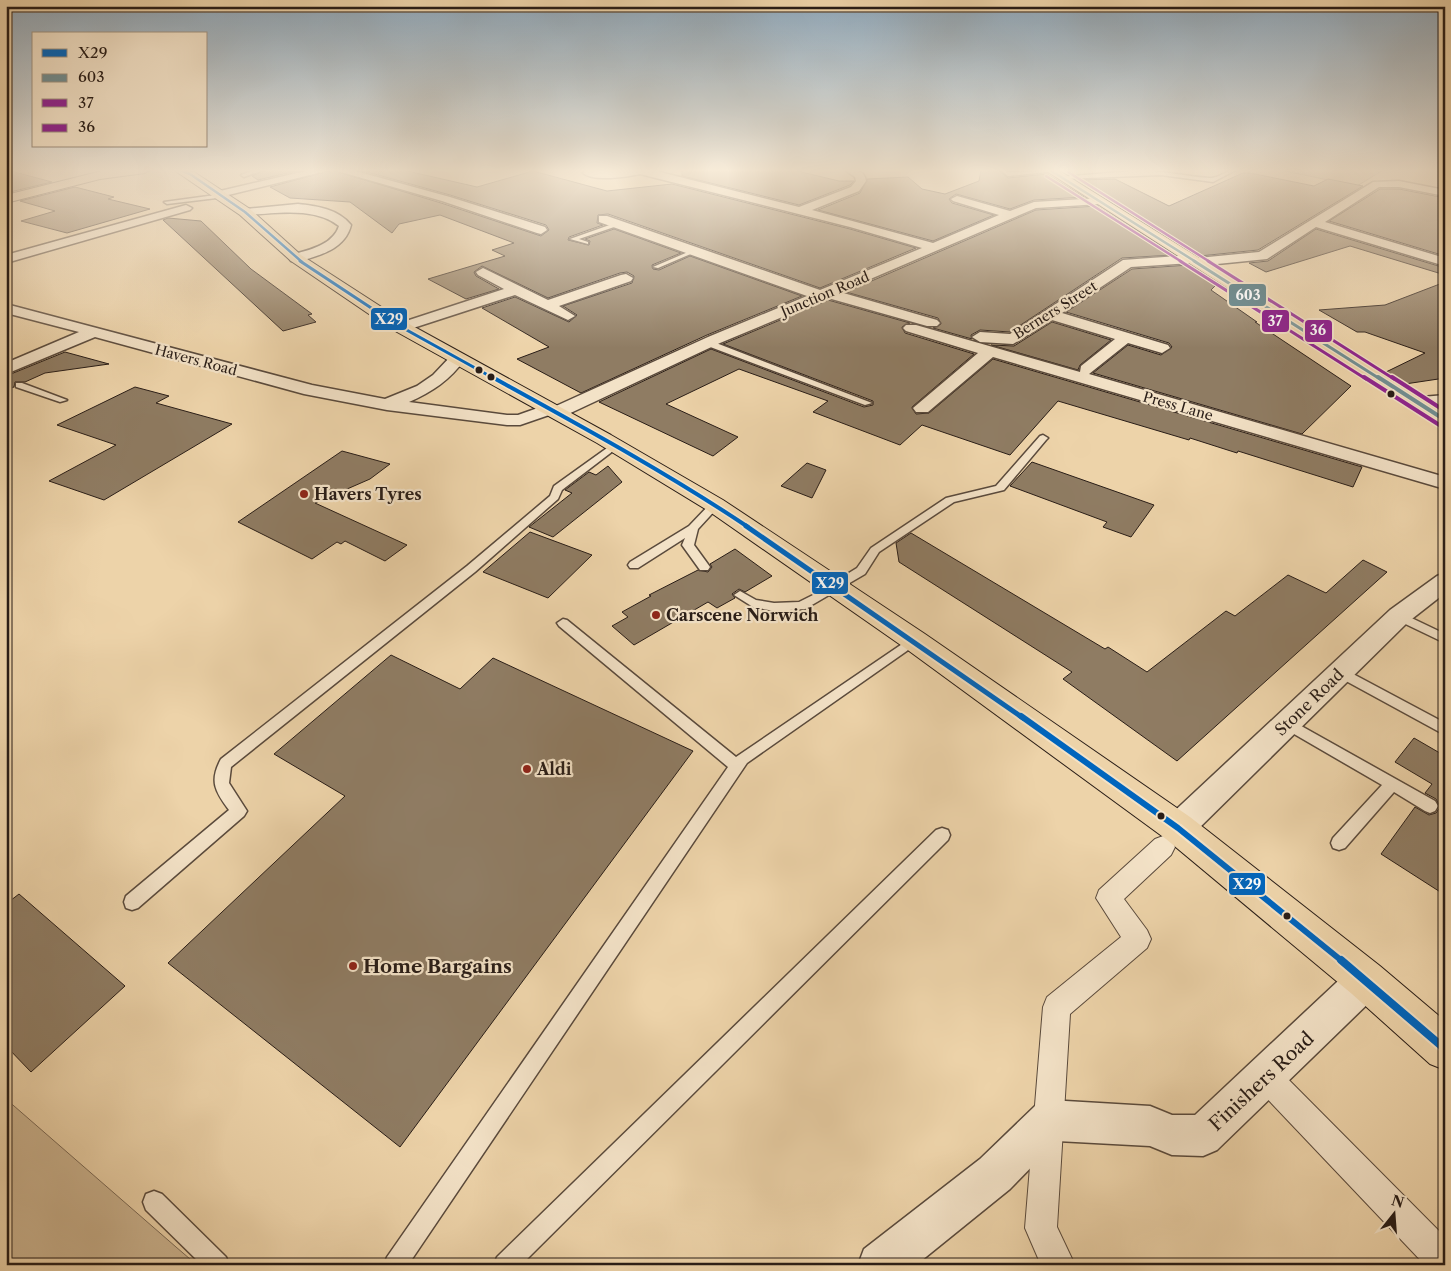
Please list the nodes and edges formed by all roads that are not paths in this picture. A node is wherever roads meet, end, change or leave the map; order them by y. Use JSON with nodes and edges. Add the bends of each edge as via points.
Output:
{"nodes":[{"id":1,"x":111,"y":229,"type":"edge"},
{"id":2,"x":264,"y":229,"type":"edge"},
{"id":3,"x":345,"y":229,"type":"edge"},
{"id":4,"x":602,"y":229,"type":"edge"},
{"id":5,"x":634,"y":229,"type":"edge"},
{"id":6,"x":870,"y":229,"type":"edge"},
{"id":7,"x":977,"y":229,"type":"edge"},
{"id":8,"x":1146,"y":229,"type":"edge"},
{"id":9,"x":1304,"y":229,"type":"edge"},
{"id":10,"x":1339,"y":229,"type":"edge"},
{"id":11,"x":16,"y":242,"type":"dead end"},
{"id":12,"x":586,"y":243,"type":"dead end"},
{"id":13,"x":934,"y":247,"type":"junction"},
{"id":14,"x":46,"y":248,"type":"junction"},
{"id":15,"x":697,"y":250,"type":"junction"},
{"id":16,"x":296,"y":258,"type":"junction"},
{"id":17,"x":6,"y":259,"type":"edge"},
{"id":18,"x":1195,"y":260,"type":"junction"},
{"id":19,"x":1445,"y":262,"type":"edge"},
{"id":20,"x":656,"y":267,"type":"dead end"},
{"id":21,"x":483,"y":272,"type":"dead end"},
{"id":22,"x":626,"y":278,"type":"dead end"},
{"id":23,"x":516,"y":290,"type":"junction"},
{"id":24,"x":825,"y":294,"type":"junction"},
{"id":25,"x":548,"y":305,"type":"junction"},
{"id":26,"x":6,"y":308,"type":"edge"},
{"id":27,"x":1049,"y":314,"type":"junction"},
{"id":28,"x":568,"y":316,"type":"dead end"},
{"id":29,"x":402,"y":327,"type":"junction"},
{"id":30,"x":911,"y":328,"type":"dead end"},
{"id":31,"x":93,"y":332,"type":"junction"},
{"id":32,"x":1126,"y":337,"type":"junction"},
{"id":33,"x":708,"y":343,"type":"junction"},
{"id":34,"x":1162,"y":348,"type":"dead end"},
{"id":35,"x":990,"y":350,"type":"junction"},
{"id":36,"x":457,"y":359,"type":"junction"},
{"id":37,"x":6,"y":369,"type":"edge"},
{"id":38,"x":1087,"y":370,"type":"dead end"},
{"id":39,"x":19,"y":385,"type":"dead end"},
{"id":40,"x":63,"y":400,"type":"dead end"},
{"id":41,"x":1445,"y":400,"type":"edge"},
{"id":42,"x":1416,"y":402,"type":"junction"},
{"id":43,"x":868,"y":403,"type":"dead end"},
{"id":44,"x":388,"y":405,"type":"junction"},
{"id":45,"x":922,"y":408,"type":"dead end"},
{"id":46,"x":553,"y":411,"type":"junction"},
{"id":47,"x":1445,"y":420,"type":"edge"},
{"id":48,"x":1043,"y":438,"type":"dead end"},
{"id":49,"x":614,"y":446,"type":"junction"},
{"id":50,"x":1445,"y":483,"type":"edge"},
{"id":51,"x":715,"y":505,"type":"junction"},
{"id":52,"x":693,"y":528,"type":"junction"},
{"id":53,"x":634,"y":565,"type":"dead end"},
{"id":54,"x":704,"y":567,"type":"dead end"},
{"id":55,"x":1445,"y":581,"type":"edge"},
{"id":56,"x":835,"y":587,"type":"junction"},
{"id":57,"x":740,"y":595,"type":"dead end"},
{"id":58,"x":1399,"y":616,"type":"junction"},
{"id":59,"x":563,"y":623,"type":"dead end"},
{"id":60,"x":1445,"y":639,"type":"edge"},
{"id":61,"x":915,"y":641,"type":"junction"},
{"id":62,"x":1340,"y":672,"type":"junction"},
{"id":63,"x":1287,"y":723,"type":"junction"},
{"id":64,"x":1445,"y":730,"type":"edge"},
{"id":65,"x":737,"y":766,"type":"junction"},
{"id":66,"x":1392,"y":784,"type":"junction"},
{"id":67,"x":1430,"y":806,"type":"dead end"},
{"id":68,"x":942,"y":834,"type":"dead end"},
{"id":69,"x":1171,"y":837,"type":"junction"},
{"id":70,"x":1339,"y":843,"type":"dead end"},
{"id":71,"x":132,"y":902,"type":"dead end"},
{"id":72,"x":1366,"y":980,"type":"junction"},
{"id":73,"x":1057,"y":1007,"type":"joint"},
{"id":74,"x":1445,"y":1049,"type":"edge"},
{"id":75,"x":1266,"y":1077,"type":"junction"},
{"id":76,"x":1049,"y":1120,"type":"junction"},
{"id":77,"x":154,"y":1202,"type":"dead end"},
{"id":78,"x":1445,"y":1261,"type":"edge"},
{"id":79,"x":218,"y":1265,"type":"edge"},
{"id":80,"x":395,"y":1265,"type":"edge"},
{"id":81,"x":505,"y":1265,"type":"edge"},
{"id":82,"x":880,"y":1265,"type":"edge"},
{"id":83,"x":1058,"y":1265,"type":"edge"}],
"edges":[{"from":1,"to":14,"type":"street"},
{"from":2,"to":16,"type":"main road"},
{"from":3,"to":16,"type":"street","via":[[337,241],[322,250]]},
{"from":4,"to":12,"type":"lane","via":[[573,239]]},
{"from":5,"to":15,"type":"street","name":"Berners Street"},
{"from":6,"to":13,"type":"street"},
{"from":7,"to":13,"type":"street","name":"Junction Road"},
{"from":8,"to":18,"type":"main road"},
{"from":9,"to":18,"type":"street","name":"Berners Street","via":[[1262,256]]},
{"from":10,"to":19,"type":"street"},
{"from":11,"to":14,"type":"street"},
{"from":13,"to":24,"type":"street","name":"Junction Road"},
{"from":14,"to":17,"type":"street"},
{"from":15,"to":20,"type":"lane"},
{"from":15,"to":24,"type":"street","name":"Berners Street"},
{"from":16,"to":29,"type":"main road"},
{"from":18,"to":27,"type":"street","name":"Berners Street","via":[[1128,263]]},
{"from":18,"to":42,"type":"main road"},
{"from":21,"to":23,"type":"street"},
{"from":22,"to":25,"type":"street"},
{"from":23,"to":25,"type":"street"},
{"from":23,"to":29,"type":"street"},
{"from":24,"to":27,"type":"street","name":"Berners Street","via":[[988,338],[1013,339]]},
{"from":24,"to":33,"type":"street","name":"Junction Road"},
{"from":25,"to":28,"type":"street"},
{"from":26,"to":31,"type":"street","name":"Havers Road"},
{"from":27,"to":32,"type":"street"},
{"from":29,"to":36,"type":"main road"},
{"from":30,"to":35,"type":"street","name":"Press Lane"},
{"from":31,"to":37,"type":"street"},
{"from":31,"to":44,"type":"street","name":"Havers Road","via":[[310,390]]},
{"from":32,"to":34,"type":"street"},
{"from":32,"to":38,"type":"street"},
{"from":33,"to":43,"type":"lane"},
{"from":33,"to":46,"type":"street","name":"Junction Road"},
{"from":35,"to":45,"type":"street"},
{"from":35,"to":50,"type":"street","name":"Press Lane"},
{"from":36,"to":44,"type":"street","via":[[439,380]]},
{"from":36,"to":46,"type":"main road"},
{"from":39,"to":40,"type":"lane"},
{"from":41,"to":42,"type":"street"},
{"from":42,"to":47,"type":"main road"},
{"from":44,"to":46,"type":"street","name":"Havers Road","via":[[507,420]]},
{"from":46,"to":49,"type":"main road"},
{"from":48,"to":56,"type":"lane","via":[[1000,488],[950,500],[875,550],[861,571]]},
{"from":49,"to":51,"type":"main road"},
{"from":49,"to":71,"type":"lane","via":[[558,488],[554,497],[471,569],[226,763],[220,774],[222,788],[239,811]]},
{"from":51,"to":52,"type":"lane"},
{"from":51,"to":56,"type":"main road"},
{"from":52,"to":53,"type":"lane"},
{"from":52,"to":54,"type":"lane","via":[[688,545]]},
{"from":55,"to":58,"type":"street","name":"Stone Road"},
{"from":56,"to":57,"type":"lane","via":[[801,606],[774,607],[753,603]]},
{"from":56,"to":61,"type":"main road"},
{"from":58,"to":60,"type":"lane"},
{"from":58,"to":62,"type":"street","name":"Stone Road"},
{"from":59,"to":65,"type":"lane"},
{"from":61,"to":65,"type":"lane","via":[[742,759]]},
{"from":61,"to":69,"type":"main road"},
{"from":62,"to":63,"type":"street","name":"Stone Road"},
{"from":62,"to":64,"type":"lane"},
{"from":63,"to":66,"type":"lane"},
{"from":63,"to":69,"type":"street","name":"Stone Road"},
{"from":65,"to":80,"type":"lane"},
{"from":66,"to":67,"type":"lane"},
{"from":66,"to":70,"type":"lane"},
{"from":68,"to":81,"type":"lane"},
{"from":69,"to":72,"type":"main road"},
{"from":69,"to":73,"type":"street","via":[[1108,898],[1138,939]]},
{"from":72,"to":74,"type":"main road"},
{"from":72,"to":75,"type":"street","name":"Finishers Road"},
{"from":73,"to":76,"type":"street"},
{"from":75,"to":76,"type":"street","name":"Finishers Road","via":[[1203,1136],[1172,1135],[1150,1126]]},
{"from":75,"to":78,"type":"street"},
{"from":76,"to":82,"type":"street","via":[[995,1174]]},
{"from":76,"to":83,"type":"street","via":[[1041,1228]]},
{"from":77,"to":79,"type":"lane"}]}
